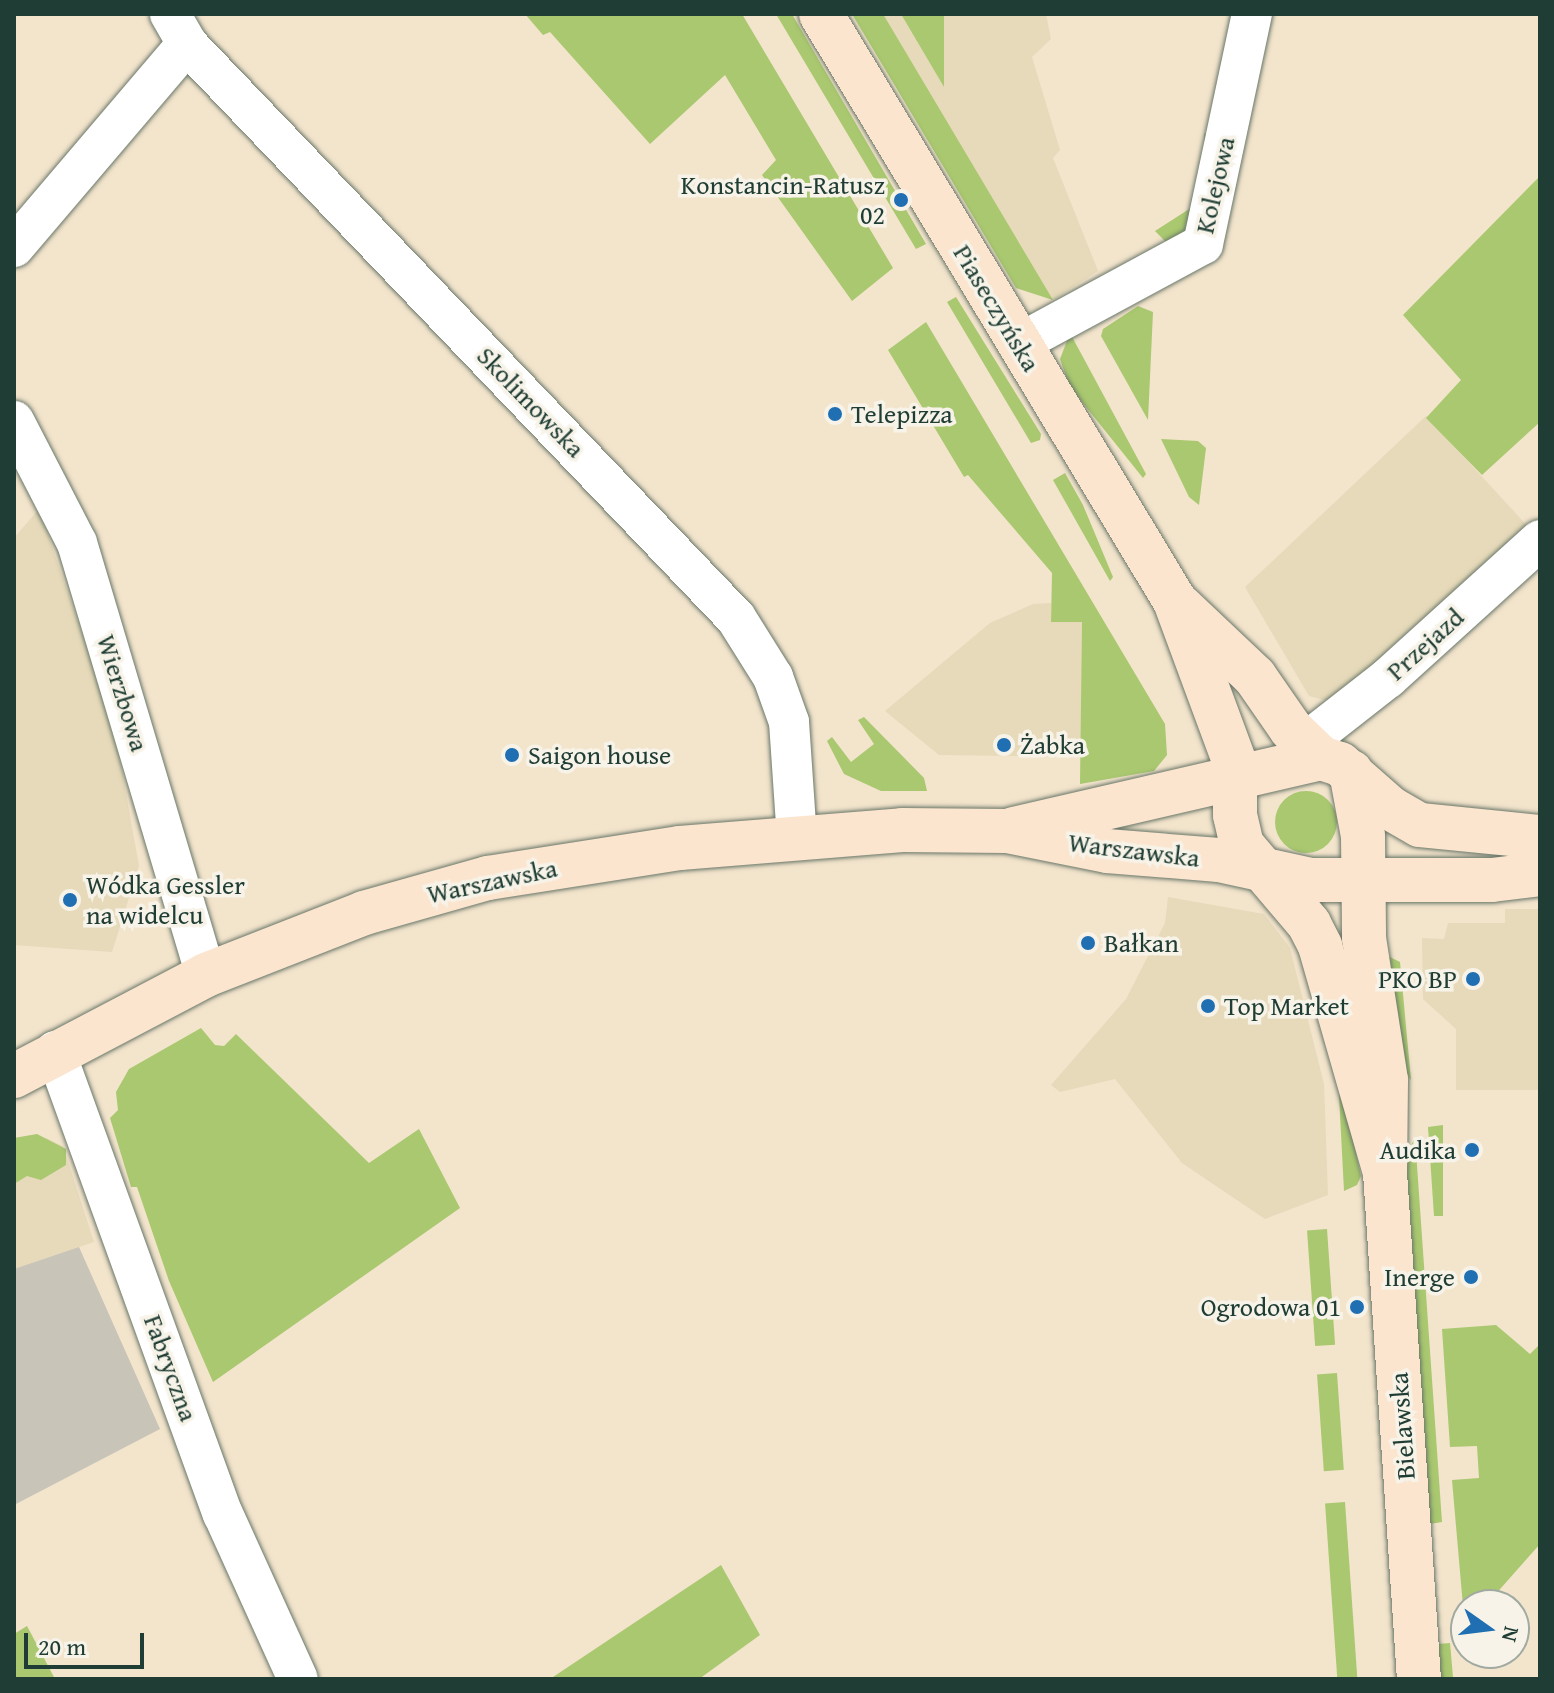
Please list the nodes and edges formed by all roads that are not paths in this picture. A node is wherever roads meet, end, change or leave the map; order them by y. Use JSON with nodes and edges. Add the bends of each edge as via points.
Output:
{"nodes":[{"id":1,"x":821,"y":14,"type":"edge"},
{"id":2,"x":1252,"y":14,"type":"edge"},
{"id":3,"x":178,"y":29,"type":"edge"},
{"id":4,"x":14,"y":247,"type":"edge"},
{"id":5,"x":1018,"y":344,"type":"junction"},
{"id":6,"x":14,"y":421,"type":"edge"},
{"id":7,"x":1540,"y":540,"type":"edge"},
{"id":8,"x":1175,"y":601,"type":"junction"},
{"id":9,"x":1325,"y":758,"type":"junction"},
{"id":10,"x":1238,"y":780,"type":"junction"},
{"id":11,"x":1007,"y":831,"type":"junction"},
{"id":12,"x":1540,"y":837,"type":"edge"},
{"id":13,"x":797,"y":838,"type":"junction"},
{"id":14,"x":1261,"y":871,"type":"junction"},
{"id":15,"x":1540,"y":874,"type":"edge"},
{"id":16,"x":1363,"y":880,"type":"junction"},
{"id":17,"x":206,"y":975,"type":"junction"},
{"id":18,"x":55,"y":1051,"type":"junction"},
{"id":19,"x":14,"y":1076,"type":"edge"},
{"id":20,"x":1385,"y":1173,"type":"junction"},
{"id":21,"x":298,"y":1679,"type":"edge"},
{"id":22,"x":1419,"y":1679,"type":"edge"}],
"edges":[{"from":1,"to":5,"type":"main road","name":"Piaseczyńska"},
{"from":2,"to":5,"type":"street","name":"Kolejowa","via":[[1203,244]]},
{"from":3,"to":4,"type":"street"},
{"from":3,"to":13,"type":"street","name":"Skolimowska","via":[[736,618],[760,652],[786,712]]},
{"from":5,"to":8,"type":"main road","name":"Piaseczyńska"},
{"from":6,"to":17,"type":"street","name":"Wierzbowa","via":[[77,543]]},
{"from":7,"to":9,"type":"street","name":"Przejazd","via":[[1405,663]]},
{"from":8,"to":9,"type":"main road","name":"Piaseczyńska","via":[[1255,677]]},
{"from":8,"to":10,"type":"main road","name":"Piaseczyńska","via":[[1231,747]]},
{"from":9,"to":10,"type":"main road","name":"Warszawska"},
{"from":9,"to":12,"type":"main road","via":[[1420,825]]},
{"from":9,"to":16,"type":"main road","name":"Bielawska","via":[[1363,836]]},
{"from":10,"to":11,"type":"main road","name":"Warszawska","via":[[1137,797]]},
{"from":10,"to":14,"type":"main road","name":"Piaseczyńska","via":[[1239,835]]},
{"from":11,"to":13,"type":"main road","name":"Warszawska","via":[[902,830]]},
{"from":11,"to":14,"type":"main road","name":"Warszawska","via":[[1097,849],[1219,860]]},
{"from":13,"to":17,"type":"main road","name":"Warszawska","via":[[680,848],[488,878],[364,913]]},
{"from":14,"to":16,"type":"main road","name":"Warszawska","via":[[1311,880]]},
{"from":14,"to":20,"type":"main road","name":"Bielawska","via":[[1301,914],[1320,946]]},
{"from":15,"to":16,"type":"main road","via":[[1492,880]]},
{"from":16,"to":20,"type":"main road","name":"Bielawska","via":[[1364,938],[1386,1080]]},
{"from":17,"to":18,"type":"main road","name":"Warszawska"},
{"from":18,"to":19,"type":"main road","name":"Warszawska"},
{"from":18,"to":21,"type":"street","name":"Fabryczna","via":[[223,1514]]},
{"from":20,"to":22,"type":"main road","name":"Bielawska"}]}
